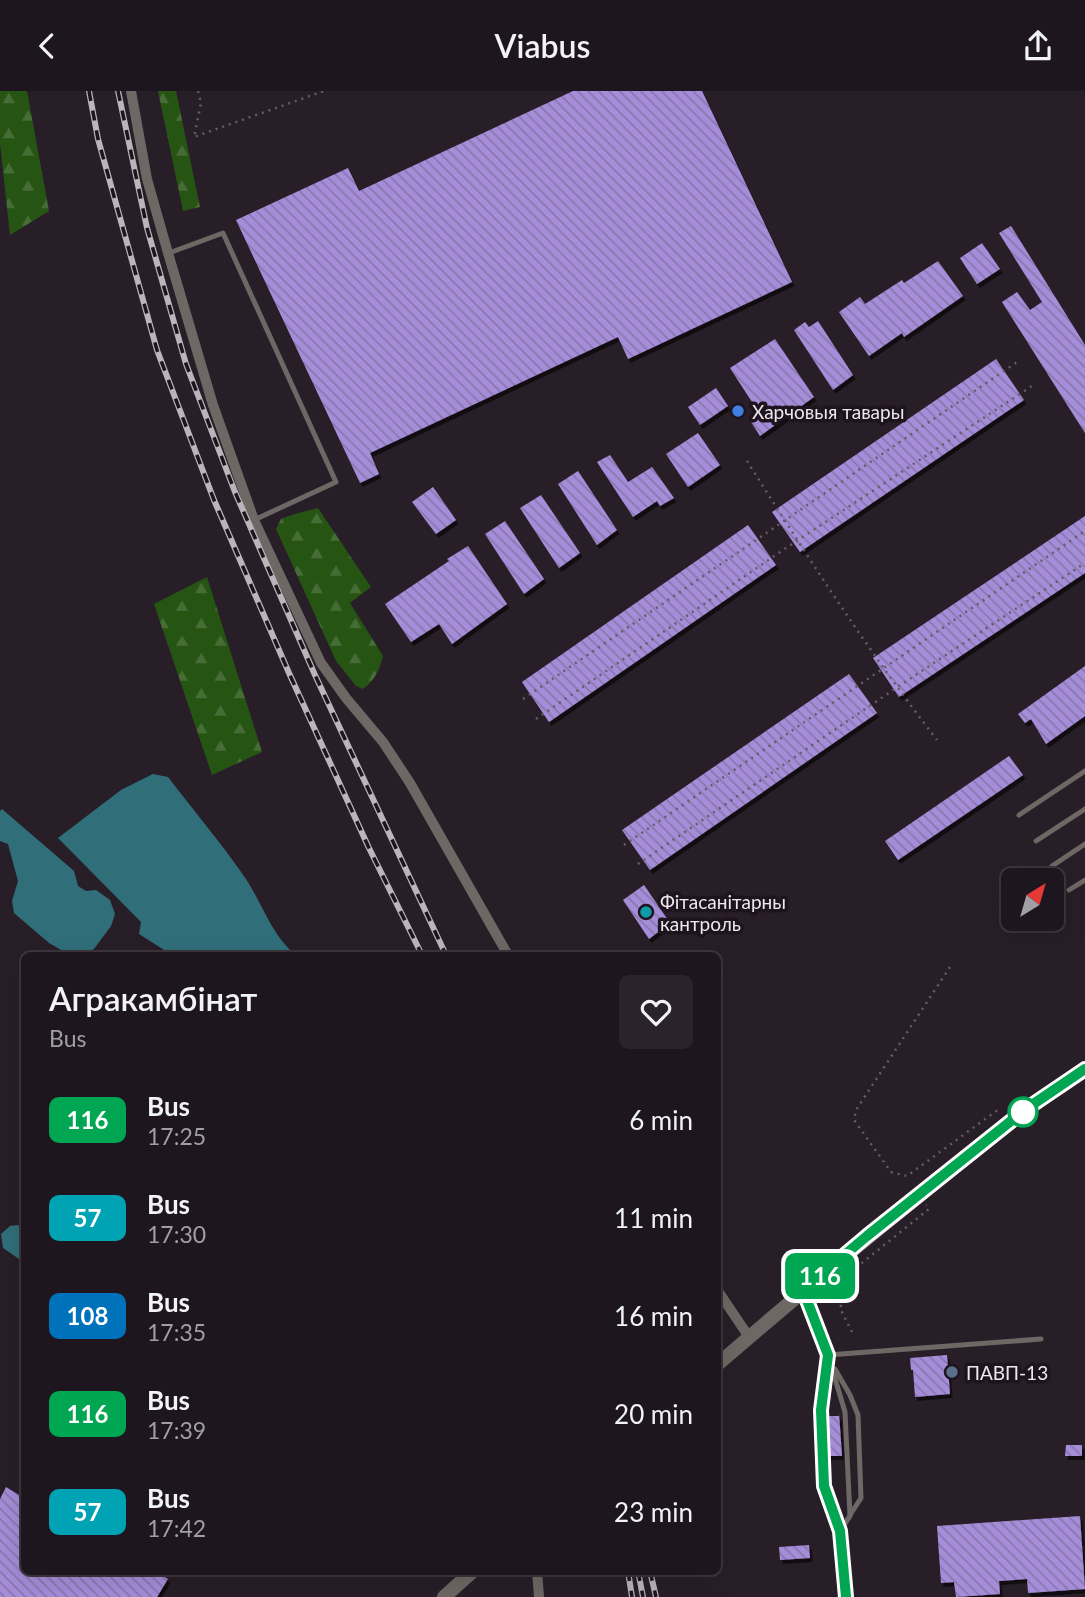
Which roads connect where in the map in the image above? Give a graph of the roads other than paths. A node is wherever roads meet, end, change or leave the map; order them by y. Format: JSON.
{"nodes":[{"id":1,"x":131,"y":91,"type":"edge"},
{"id":2,"x":168,"y":253,"type":"junction"},
{"id":3,"x":254,"y":520,"type":"junction"},
{"id":4,"x":1085,"y":771,"type":"edge"},
{"id":5,"x":1085,"y":809,"type":"edge"},
{"id":6,"x":1019,"y":815,"type":"dead end"},
{"id":7,"x":1036,"y":841,"type":"dead end"},
{"id":8,"x":1085,"y":844,"type":"edge"},
{"id":9,"x":1052,"y":866,"type":"dead end"},
{"id":10,"x":1085,"y":880,"type":"edge"},
{"id":11,"x":1069,"y":890,"type":"dead end"},
{"id":12,"x":506,"y":952,"type":"edge"},
{"id":13,"x":1085,"y":1069,"type":"edge"},
{"id":14,"x":803,"y":1290,"type":"junction"},
{"id":15,"x":721,"y":1295,"type":"edge"},
{"id":16,"x":749,"y":1337,"type":"junction"},
{"id":17,"x":1041,"y":1339,"type":"dead end"},
{"id":18,"x":829,"y":1358,"type":"junction"},
{"id":19,"x":721,"y":1361,"type":"edge"},
{"id":20,"x":850,"y":1516,"type":"junction"},
{"id":21,"x":840,"y":1531,"type":"junction"},
{"id":22,"x":469,"y":1575,"type":"edge"},
{"id":23,"x":537,"y":1575,"type":"edge"},
{"id":24,"x":444,"y":1597,"type":"edge"},
{"id":25,"x":539,"y":1597,"type":"edge"},
{"id":26,"x":846,"y":1597,"type":"edge"}],
"edges":[{"from":1,"to":2,"type":"street"},
{"from":2,"to":3,"type":"street"},
{"from":2,"to":3,"type":"lane"},
{"from":3,"to":12,"type":"street"},
{"from":4,"to":6,"type":"lane"},
{"from":5,"to":7,"type":"lane"},
{"from":8,"to":9,"type":"lane"},
{"from":10,"to":11,"type":"lane"},
{"from":13,"to":14,"type":"street"},
{"from":14,"to":16,"type":"street"},
{"from":14,"to":18,"type":"lane"},
{"from":15,"to":16,"type":"street"},
{"from":16,"to":19,"type":"street"},
{"from":17,"to":18,"type":"lane"},
{"from":18,"to":20,"type":"lane"},
{"from":18,"to":20,"type":"lane"},
{"from":18,"to":21,"type":"lane"},
{"from":20,"to":21,"type":"lane"},
{"from":21,"to":26,"type":"lane"},
{"from":22,"to":24,"type":"street"},
{"from":23,"to":25,"type":"street"}]}
